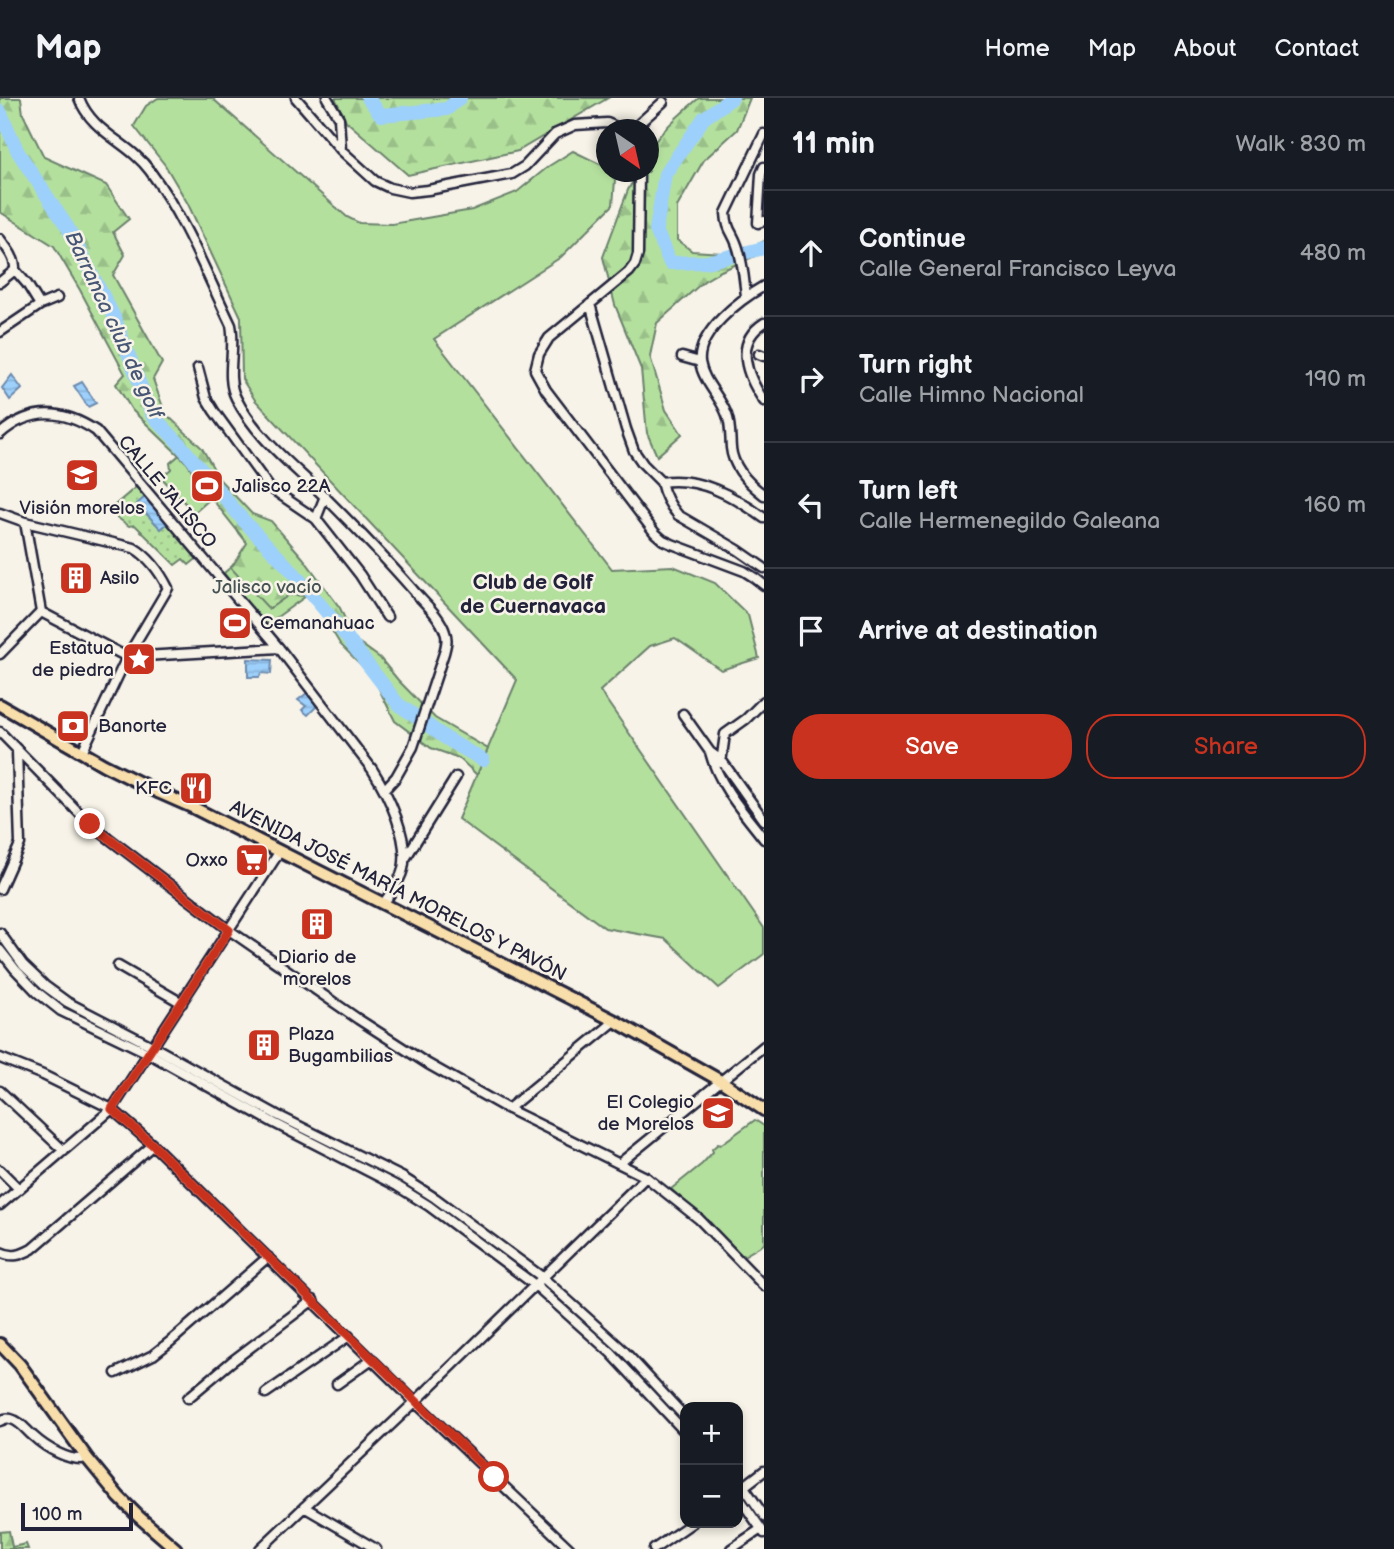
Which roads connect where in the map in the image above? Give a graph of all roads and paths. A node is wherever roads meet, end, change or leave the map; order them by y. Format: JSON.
{"nodes":[{"id":1,"x":79,"y":98,"type":"edge"},
{"id":2,"x":296,"y":98,"type":"edge"},
{"id":3,"x":327,"y":98,"type":"edge"},
{"id":4,"x":663,"y":103,"type":"dead end"},
{"id":5,"x":645,"y":119,"type":"edge"},
{"id":6,"x":596,"y":124,"type":"edge"},
{"id":7,"x":764,"y":134,"type":"edge"},
{"id":8,"x":341,"y":150,"type":"junction"},
{"id":9,"x":764,"y":167,"type":"edge"},
{"id":10,"x":639,"y":182,"type":"edge"},
{"id":11,"x":761,"y":222,"type":"edge"},
{"id":12,"x":0,"y":239,"type":"edge"},
{"id":13,"x":15,"y":271,"type":"junction"},
{"id":14,"x":0,"y":282,"type":"edge"},
{"id":15,"x":764,"y":286,"type":"edge"},
{"id":16,"x":746,"y":296,"type":"junction"},
{"id":17,"x":57,"y":298,"type":"dead end"},
{"id":18,"x":590,"y":304,"type":"junction"},
{"id":19,"x":40,"y":305,"type":"junction"},
{"id":20,"x":764,"y":323,"type":"edge"},
{"id":21,"x":0,"y":332,"type":"edge"},
{"id":22,"x":682,"y":358,"type":"dead end"},
{"id":23,"x":701,"y":362,"type":"junction"},
{"id":24,"x":198,"y":368,"type":"dead end"},
{"id":25,"x":764,"y":401,"type":"edge"},
{"id":26,"x":0,"y":433,"type":"edge"},
{"id":27,"x":661,"y":482,"type":"junction"},
{"id":28,"x":764,"y":495,"type":"edge"},
{"id":29,"x":325,"y":496,"type":"junction"},
{"id":30,"x":0,"y":513,"type":"edge"},
{"id":31,"x":764,"y":518,"type":"edge"},
{"id":32,"x":316,"y":519,"type":"junction"},
{"id":33,"x":25,"y":522,"type":"junction"},
{"id":34,"x":764,"y":568,"type":"edge"},
{"id":35,"x":764,"y":585,"type":"edge"},
{"id":36,"x":41,"y":612,"type":"junction"},
{"id":37,"x":387,"y":617,"type":"dead end"},
{"id":38,"x":279,"y":648,"type":"junction"},
{"id":39,"x":0,"y":654,"type":"edge"},
{"id":40,"x":127,"y":657,"type":"junction"},
{"id":41,"x":764,"y":701,"type":"edge"},
{"id":42,"x":0,"y":705,"type":"edge"},
{"id":43,"x":5,"y":712,"type":"edge"},
{"id":44,"x":683,"y":714,"type":"dead end"},
{"id":45,"x":0,"y":732,"type":"edge"},
{"id":46,"x":17,"y":751,"type":"junction"},
{"id":47,"x":82,"y":752,"type":"junction"},
{"id":48,"x":710,"y":752,"type":"junction"},
{"id":49,"x":722,"y":761,"type":"junction"},
{"id":50,"x":715,"y":771,"type":"junction"},
{"id":51,"x":456,"y":777,"type":"dead end"},
{"id":52,"x":385,"y":789,"type":"junction"},
{"id":53,"x":764,"y":820,"type":"edge"},
{"id":54,"x":764,"y":839,"type":"edge"},
{"id":55,"x":280,"y":851,"type":"junction"},
{"id":56,"x":405,"y":859,"type":"junction"},
{"id":57,"x":0,"y":889,"type":"edge"},
{"id":58,"x":383,"y":903,"type":"junction"},
{"id":59,"x":229,"y":930,"type":"junction"},
{"id":60,"x":2,"y":939,"type":"edge"},
{"id":61,"x":0,"y":950,"type":"edge"},
{"id":62,"x":118,"y":966,"type":"dead end"},
{"id":63,"x":182,"y":1003,"type":"junction"},
{"id":64,"x":615,"y":1021,"type":"junction"},
{"id":65,"x":764,"y":1046,"type":"edge"},
{"id":66,"x":150,"y":1050,"type":"junction"},
{"id":67,"x":0,"y":1058,"type":"edge"},
{"id":68,"x":721,"y":1082,"type":"junction"},
{"id":69,"x":0,"y":1091,"type":"edge"},
{"id":70,"x":112,"y":1109,"type":"junction"},
{"id":71,"x":508,"y":1109,"type":"junction"},
{"id":72,"x":764,"y":1110,"type":"edge"},
{"id":73,"x":153,"y":1145,"type":"junction"},
{"id":74,"x":64,"y":1152,"type":"junction"},
{"id":75,"x":620,"y":1163,"type":"junction"},
{"id":76,"x":0,"y":1170,"type":"edge"},
{"id":77,"x":402,"y":1177,"type":"junction"},
{"id":78,"x":646,"y":1177,"type":"junction"},
{"id":79,"x":397,"y":1186,"type":"junction"},
{"id":80,"x":19,"y":1189,"type":"junction"},
{"id":81,"x":0,"y":1205,"type":"edge"},
{"id":82,"x":0,"y":1252,"type":"edge"},
{"id":83,"x":268,"y":1257,"type":"junction"},
{"id":84,"x":542,"y":1277,"type":"junction"},
{"id":85,"x":535,"y":1285,"type":"junction"},
{"id":86,"x":764,"y":1286,"type":"edge"},
{"id":87,"x":313,"y":1300,"type":"junction"},
{"id":88,"x":349,"y":1336,"type":"junction"},
{"id":89,"x":0,"y":1344,"type":"edge"},
{"id":90,"x":372,"y":1359,"type":"junction"},
{"id":91,"x":116,"y":1373,"type":"dead end"},
{"id":92,"x":337,"y":1384,"type":"dead end"},
{"id":93,"x":267,"y":1393,"type":"dead end"},
{"id":94,"x":188,"y":1398,"type":"dead end"},
{"id":95,"x":415,"y":1402,"type":"junction"},
{"id":96,"x":680,"y":1412,"type":"edge"},
{"id":97,"x":0,"y":1421,"type":"edge"},
{"id":98,"x":680,"y":1427,"type":"edge"},
{"id":99,"x":87,"y":1458,"type":"junction"},
{"id":100,"x":764,"y":1471,"type":"edge"},
{"id":101,"x":743,"y":1488,"type":"edge"},
{"id":102,"x":743,"y":1494,"type":"edge"},
{"id":103,"x":743,"y":1496,"type":"edge"},
{"id":104,"x":304,"y":1507,"type":"junction"},
{"id":105,"x":764,"y":1516,"type":"edge"},
{"id":106,"x":685,"y":1528,"type":"edge"},
{"id":107,"x":762,"y":1531,"type":"edge"},
{"id":108,"x":176,"y":1549,"type":"edge"},
{"id":109,"x":260,"y":1549,"type":"edge"},
{"id":110,"x":376,"y":1549,"type":"edge"},
{"id":111,"x":570,"y":1549,"type":"edge"},
{"id":112,"x":654,"y":1549,"type":"edge"},
{"id":113,"x":732,"y":1549,"type":"edge"}],
"edges":[{"from":1,"to":29,"type":"street"},
{"from":2,"to":8,"type":"street"},
{"from":3,"to":8,"type":"street"},
{"from":4,"to":5,"type":"street"},
{"from":6,"to":8,"type":"street"},
{"from":7,"to":16,"type":"street"},
{"from":9,"to":11,"type":"street"},
{"from":10,"to":18,"type":"street"},
{"from":12,"to":13,"type":"street"},
{"from":13,"to":14,"type":"street"},
{"from":13,"to":19,"type":"street"},
{"from":15,"to":16,"type":"street"},
{"from":16,"to":23,"type":"street"},
{"from":17,"to":19,"type":"street"},
{"from":18,"to":27,"type":"street"},
{"from":18,"to":35,"type":"street"},
{"from":19,"to":21,"type":"street"},
{"from":20,"to":25,"type":"street"},
{"from":22,"to":23,"type":"street"},
{"from":23,"to":28,"type":"street"},
{"from":24,"to":32,"type":"street"},
{"from":26,"to":38,"type":"street","name":"CALLE JALISCO"},
{"from":27,"to":31,"type":"street"},
{"from":27,"to":34,"type":"street"},
{"from":29,"to":32,"type":"street"},
{"from":29,"to":52,"type":"street"},
{"from":30,"to":33,"type":"street"},
{"from":32,"to":37,"type":"street"},
{"from":33,"to":36,"type":"street"},
{"from":33,"to":40,"type":"street"},
{"from":36,"to":39,"type":"street"},
{"from":36,"to":40,"type":"street"},
{"from":38,"to":40,"type":"street"},
{"from":38,"to":52,"type":"street","name":"CALLE JALISCO"},
{"from":40,"to":47,"type":"street"},
{"from":41,"to":49,"type":"street"},
{"from":42,"to":43,"type":"main road","name":"AVENIDA JOSÉ MARÍA MORELOS Y PAVÓN"},
{"from":43,"to":47,"type":"main road","name":"AVENIDA JOSÉ MARÍA MORELOS Y PAVÓN"},
{"from":44,"to":48,"type":"street"},
{"from":45,"to":46,"type":"street"},
{"from":46,"to":57,"type":"street"},
{"from":46,"to":59,"type":"street"},
{"from":47,"to":55,"type":"main road","name":"AVENIDA JOSÉ MARÍA MORELOS Y PAVÓN"},
{"from":48,"to":49,"type":"street"},
{"from":48,"to":50,"type":"street"},
{"from":49,"to":50,"type":"street"},
{"from":49,"to":53,"type":"street"},
{"from":50,"to":54,"type":"street"},
{"from":51,"to":56,"type":"street"},
{"from":52,"to":56,"type":"street","name":"CALLE JALISCO"},
{"from":55,"to":58,"type":"main road","name":"AVENIDA JOSÉ MARÍA MORELOS Y PAVÓN"},
{"from":55,"to":59,"type":"street"},
{"from":56,"to":58,"type":"street"},
{"from":58,"to":64,"type":"main road","name":"AVENIDA JOSÉ MARÍA MORELOS Y PAVÓN"},
{"from":59,"to":63,"type":"street"},
{"from":59,"to":71,"type":"street"},
{"from":60,"to":66,"type":"street"},
{"from":61,"to":66,"type":"street"},
{"from":62,"to":63,"type":"street"},
{"from":63,"to":66,"type":"street"},
{"from":64,"to":68,"type":"main road","name":"AVENIDA JOSÉ MARÍA MORELOS Y PAVÓN"},
{"from":64,"to":71,"type":"street"},
{"from":65,"to":68,"type":"street"},
{"from":66,"to":70,"type":"street"},
{"from":66,"to":77,"type":"street"},
{"from":66,"to":79,"type":"street"},
{"from":67,"to":70,"type":"street"},
{"from":68,"to":72,"type":"main road","name":"AVENIDA JOSÉ MARÍA MORELOS Y PAVÓN"},
{"from":68,"to":75,"type":"street"},
{"from":69,"to":74,"type":"street"},
{"from":70,"to":73,"type":"street"},
{"from":70,"to":74,"type":"street"},
{"from":71,"to":75,"type":"street"},
{"from":73,"to":82,"type":"street"},
{"from":73,"to":83,"type":"street"},
{"from":74,"to":80,"type":"street"},
{"from":75,"to":78,"type":"street"},
{"from":76,"to":80,"type":"street"},
{"from":77,"to":79,"type":"street"},
{"from":77,"to":84,"type":"street"},
{"from":78,"to":84,"type":"street"},
{"from":78,"to":86,"type":"street"},
{"from":79,"to":85,"type":"street"},
{"from":80,"to":81,"type":"street"},
{"from":83,"to":87,"type":"street"},
{"from":83,"to":91,"type":"street"},
{"from":84,"to":85,"type":"street"},
{"from":84,"to":96,"type":"street"},
{"from":85,"to":95,"type":"street"},
{"from":85,"to":98,"type":"street"},
{"from":87,"to":88,"type":"street"},
{"from":87,"to":94,"type":"street"},
{"from":88,"to":90,"type":"street"},
{"from":88,"to":93,"type":"street"},
{"from":89,"to":99,"type":"main road"},
{"from":90,"to":92,"type":"street"},
{"from":90,"to":95,"type":"street"},
{"from":95,"to":104,"type":"street"},
{"from":95,"to":111,"type":"street"},
{"from":97,"to":99,"type":"street"},
{"from":99,"to":108,"type":"main road"},
{"from":100,"to":101,"type":"street"},
{"from":102,"to":105,"type":"street"},
{"from":103,"to":107,"type":"street"},
{"from":104,"to":109,"type":"street"},
{"from":104,"to":110,"type":"street"},
{"from":106,"to":112,"type":"street"},
{"from":107,"to":113,"type":"street"}]}
